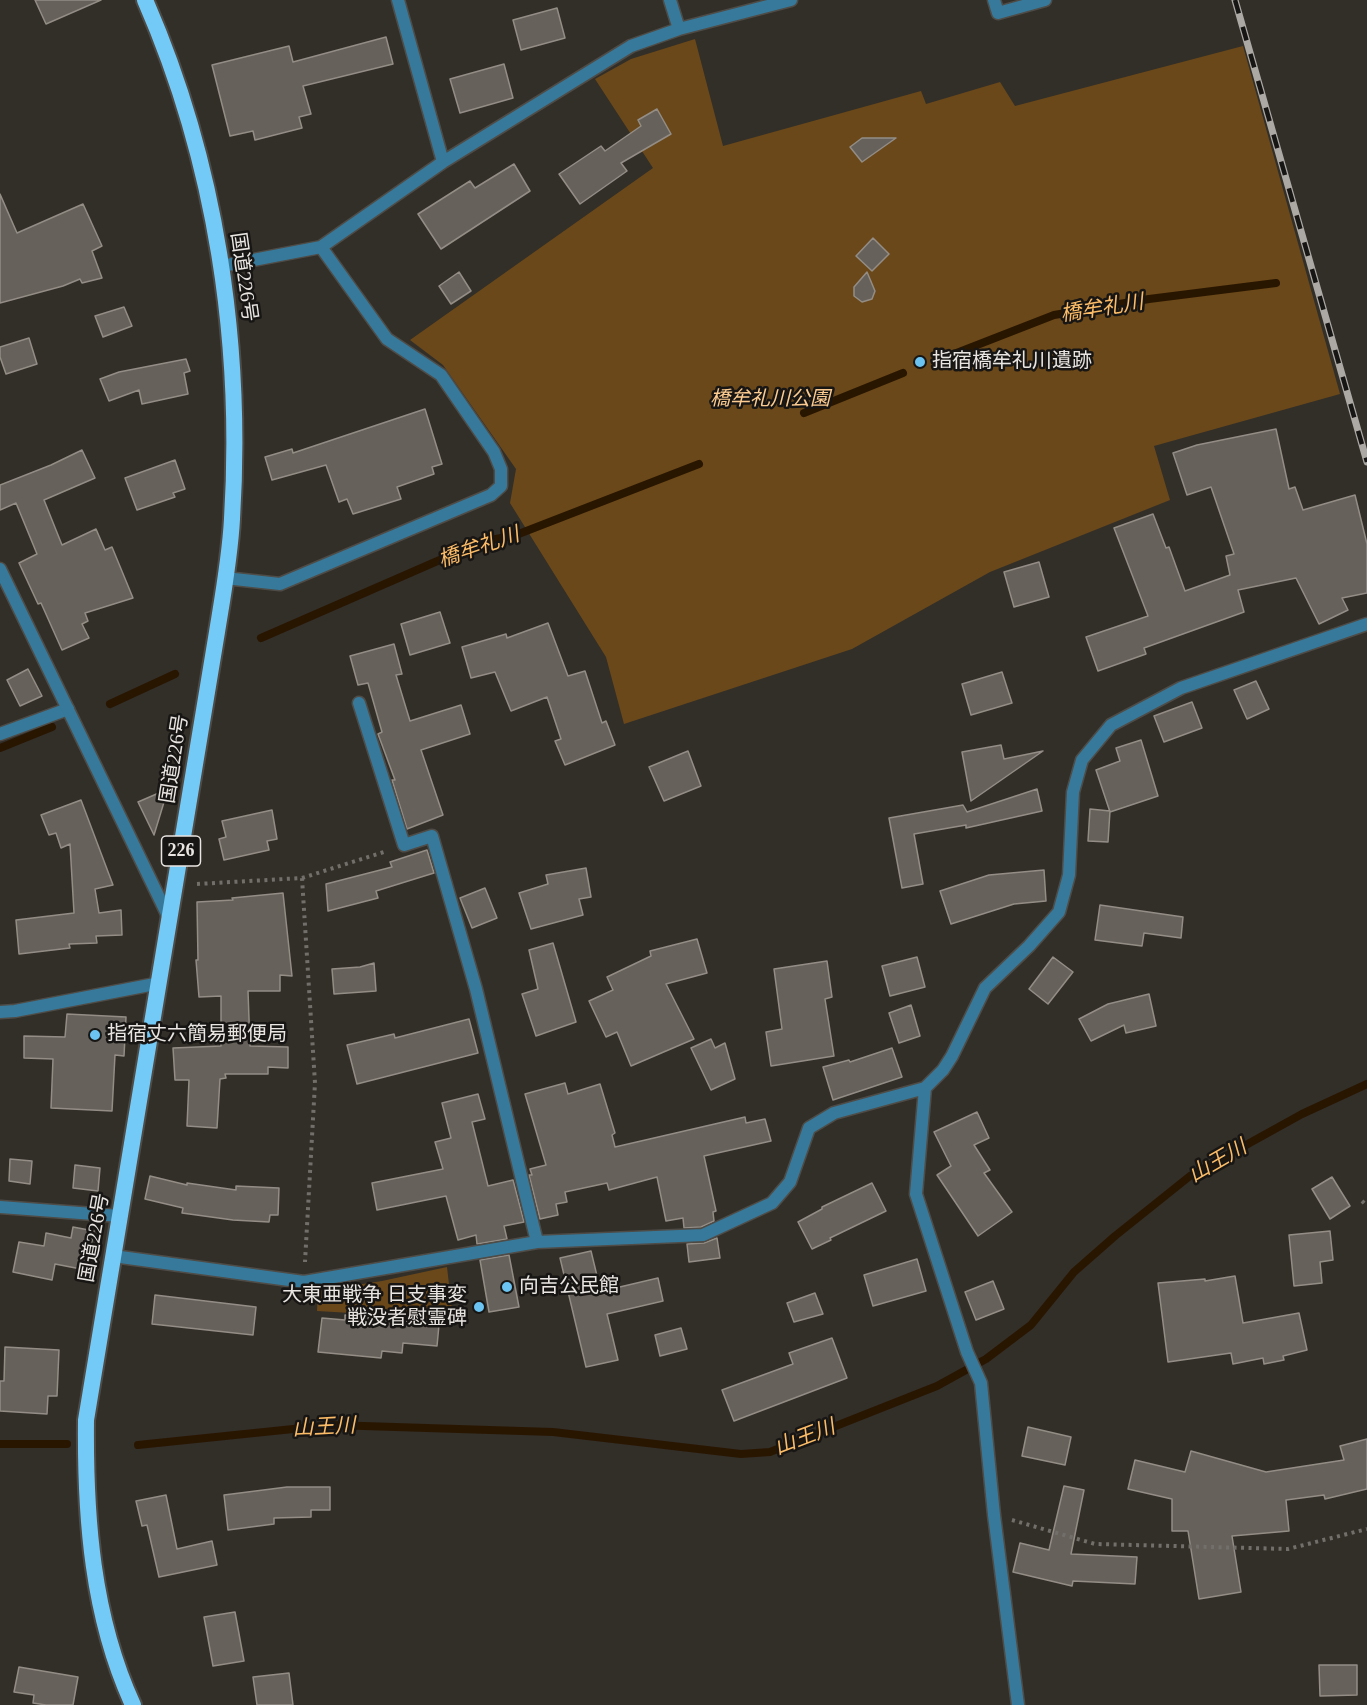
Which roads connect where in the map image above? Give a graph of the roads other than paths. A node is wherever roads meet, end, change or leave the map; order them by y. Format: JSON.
{"nodes":[{"id":1,"x":145,"y":0,"type":"edge"},
{"id":2,"x":398,"y":0,"type":"edge"},
{"id":3,"x":670,"y":0,"type":"edge"},
{"id":4,"x":791,"y":0,"type":"edge"},
{"id":5,"x":994,"y":0,"type":"edge"},
{"id":6,"x":1045,"y":0,"type":"edge"},
{"id":7,"x":679,"y":29,"type":"junction"},
{"id":8,"x":443,"y":162,"type":"junction"},
{"id":9,"x":321,"y":247,"type":"junction"},
{"id":10,"x":222,"y":266,"type":"junction"},
{"id":11,"x":0,"y":569,"type":"edge"},
{"id":12,"x":225,"y":578,"type":"junction"},
{"id":13,"x":1367,"y":624,"type":"edge"},
{"id":14,"x":359,"y":703,"type":"dead end"},
{"id":15,"x":68,"y":709,"type":"junction"},
{"id":16,"x":0,"y":734,"type":"edge"},
{"id":17,"x":170,"y":919,"type":"junction"},
{"id":18,"x":160,"y":983,"type":"junction"},
{"id":19,"x":0,"y":1012,"type":"edge"},
{"id":20,"x":925,"y":1088,"type":"junction"},
{"id":21,"x":0,"y":1207,"type":"edge"},
{"id":22,"x":120,"y":1216,"type":"junction"},
{"id":23,"x":537,"y":1242,"type":"junction"},
{"id":24,"x":113,"y":1256,"type":"junction"},
{"id":25,"x":133,"y":1705,"type":"edge"},
{"id":26,"x":1018,"y":1705,"type":"edge"}],
"edges":[{"from":1,"to":10,"type":"highway","name":"国道226号","number":"226"},
{"from":2,"to":8,"type":"street"},
{"from":3,"to":7,"type":"street"},
{"from":4,"to":7,"type":"street"},
{"from":5,"to":6,"type":"street"},
{"from":7,"to":8,"type":"street"},
{"from":8,"to":9,"type":"street"},
{"from":9,"to":10,"type":"street"},
{"from":9,"to":12,"type":"street"},
{"from":10,"to":12,"type":"highway","name":"国道226号","number":"226"},
{"from":11,"to":15,"type":"street"},
{"from":12,"to":17,"type":"highway","name":"国道226号","number":"226"},
{"from":13,"to":20,"type":"street"},
{"from":14,"to":23,"type":"street"},
{"from":15,"to":16,"type":"street"},
{"from":15,"to":17,"type":"street"},
{"from":17,"to":18,"type":"highway","name":"国道226号","number":"226"},
{"from":18,"to":19,"type":"street"},
{"from":18,"to":22,"type":"highway","name":"国道226号","number":"226"},
{"from":20,"to":23,"type":"street"},
{"from":20,"to":26,"type":"street"},
{"from":21,"to":22,"type":"street"},
{"from":22,"to":24,"type":"highway","name":"国道226号","number":"226"},
{"from":23,"to":24,"type":"street"},
{"from":24,"to":25,"type":"highway","name":"国道226号","number":"226"}]}
